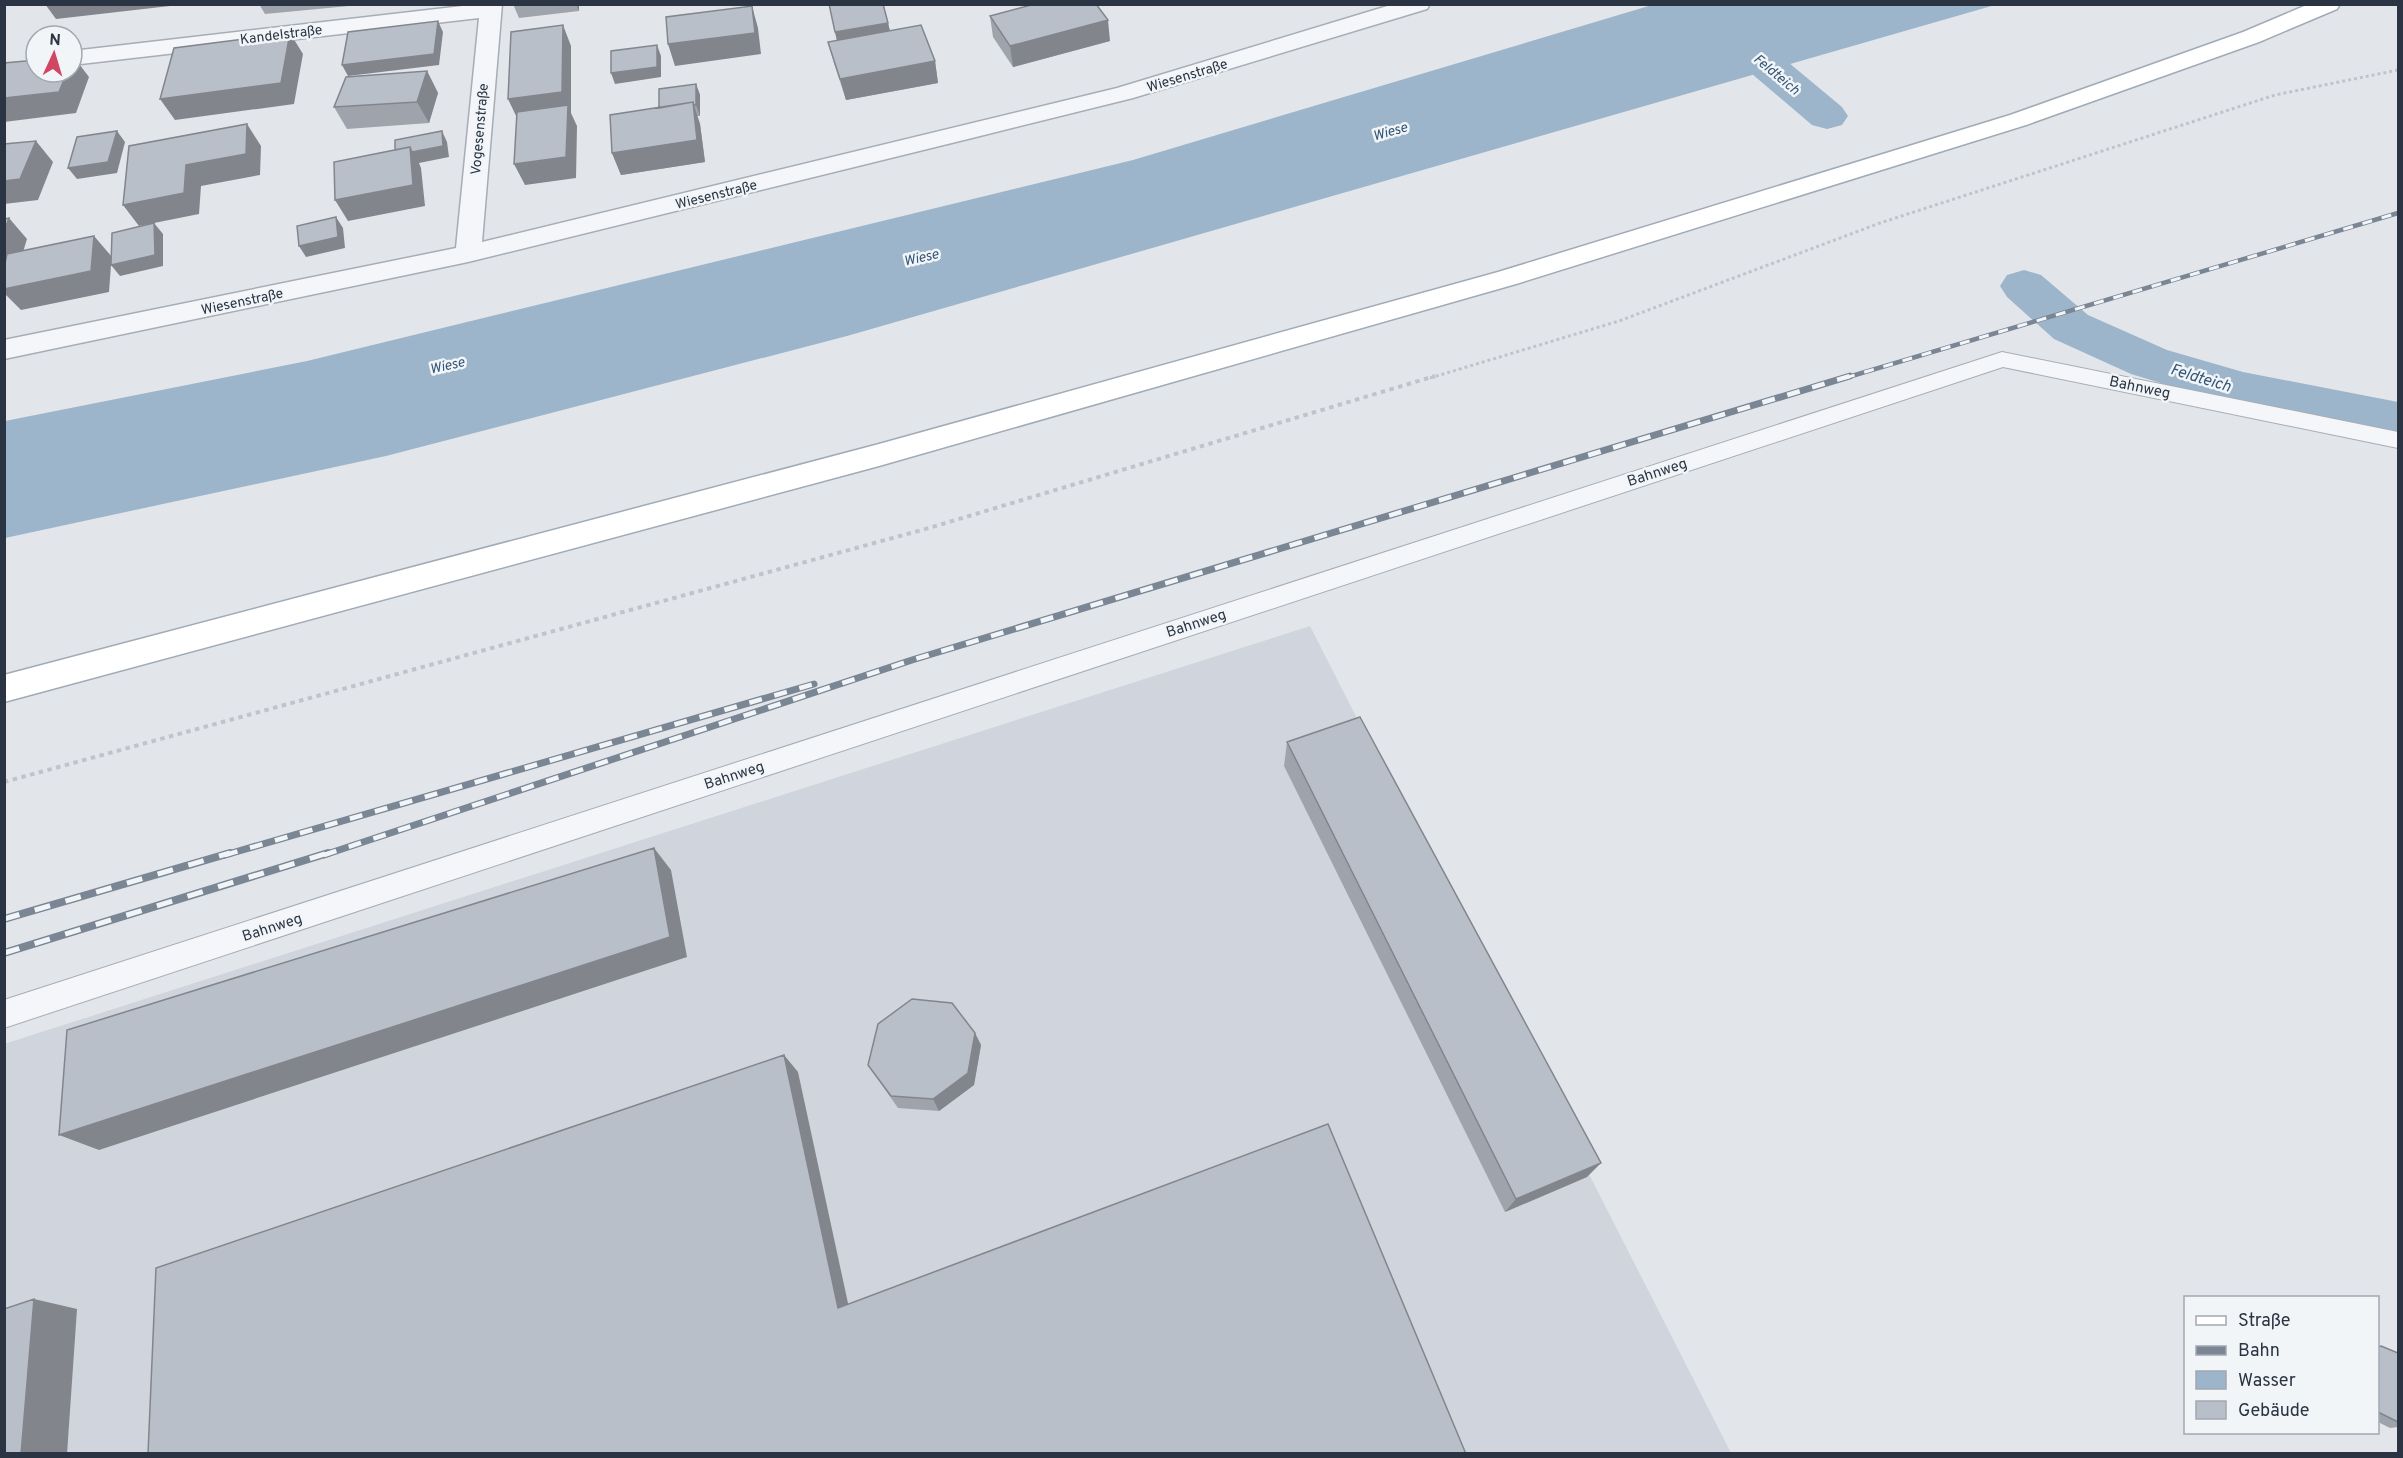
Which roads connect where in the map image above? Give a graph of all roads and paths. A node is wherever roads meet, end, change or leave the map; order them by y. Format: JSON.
{"nodes":[{"id":1,"x":1419,"y":4,"type":"edge"},
{"id":2,"x":2330,"y":4,"type":"edge"},
{"id":3,"x":490,"y":7,"type":"edge"},
{"id":4,"x":84,"y":57,"type":"edge"},
{"id":5,"x":2398,"y":70,"type":"edge"},
{"id":6,"x":468,"y":254,"type":"junction"},
{"id":7,"x":4,"y":350,"type":"edge"},
{"id":8,"x":2398,"y":440,"type":"edge"},
{"id":9,"x":4,"y":689,"type":"edge"},
{"id":10,"x":4,"y":782,"type":"edge"},
{"id":11,"x":4,"y":1014,"type":"edge"}],
"edges":[{"from":1,"to":6,"type":"street","name":"Wiesenstraße"},
{"from":2,"to":9,"type":"main road"},
{"from":3,"to":4,"type":"street","name":"Kandelstraße"},
{"from":3,"to":6,"type":"street","name":"Vogesenstraße"},
{"from":5,"to":10,"type":"path"},
{"from":6,"to":7,"type":"street","name":"Wiesenstraße"},
{"from":8,"to":11,"type":"lane","name":"Bahnweg"}]}
